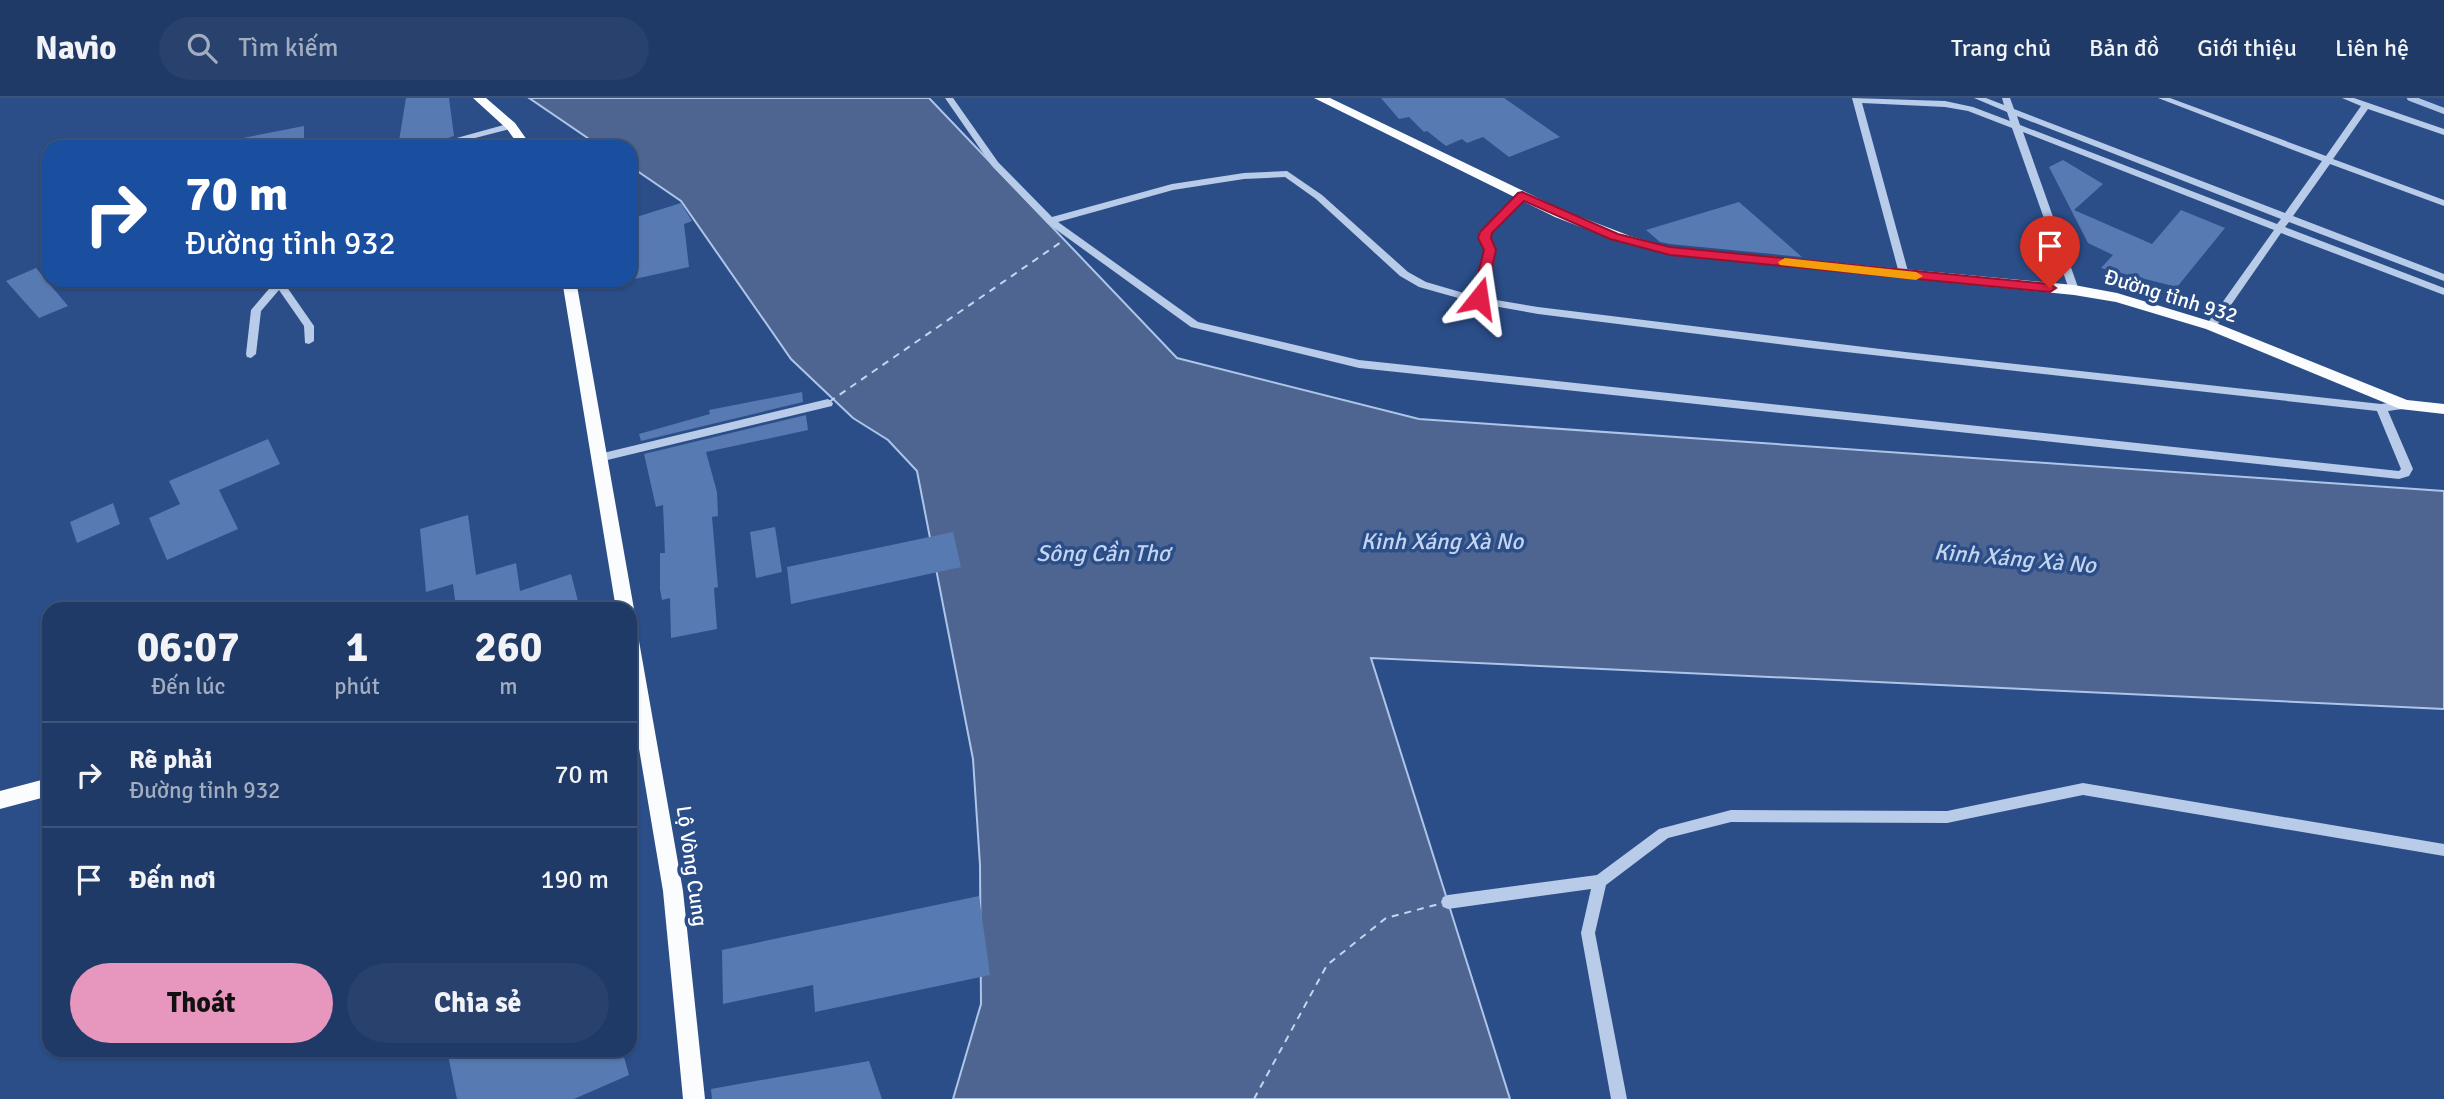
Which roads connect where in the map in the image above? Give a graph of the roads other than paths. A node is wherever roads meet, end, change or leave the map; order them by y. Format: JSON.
{"nodes":[{"id":1,"x":480,"y":98,"type":"edge"},
{"id":2,"x":949,"y":98,"type":"edge"},
{"id":3,"x":1320,"y":98,"type":"edge"},
{"id":4,"x":1978,"y":98,"type":"edge"},
{"id":5,"x":2006,"y":98,"type":"edge"},
{"id":6,"x":2162,"y":98,"type":"edge"},
{"id":7,"x":2346,"y":98,"type":"edge"},
{"id":8,"x":1856,"y":99,"type":"edge"},
{"id":9,"x":2366,"y":105,"type":"junction"},
{"id":10,"x":2010,"y":109,"type":"junction"},
{"id":11,"x":511,"y":126,"type":"junction"},
{"id":12,"x":2018,"y":129,"type":"junction"},
{"id":13,"x":2444,"y":132,"type":"edge"},
{"id":14,"x":456,"y":140,"type":"edge"},
{"id":15,"x":521,"y":140,"type":"edge"},
{"id":16,"x":2327,"y":159,"type":"junction"},
{"id":17,"x":1522,"y":195,"type":"junction"},
{"id":18,"x":2444,"y":203,"type":"edge"},
{"id":19,"x":2286,"y":218,"type":"junction"},
{"id":20,"x":1050,"y":220,"type":"junction"},
{"id":21,"x":2278,"y":230,"type":"junction"},
{"id":22,"x":1905,"y":275,"type":"junction"},
{"id":23,"x":2444,"y":278,"type":"edge"},
{"id":24,"x":273,"y":287,"type":"edge"},
{"id":25,"x":282,"y":287,"type":"edge"},
{"id":26,"x":570,"y":287,"type":"edge"},
{"id":27,"x":2074,"y":290,"type":"junction"},
{"id":28,"x":2444,"y":292,"type":"edge"},
{"id":29,"x":1479,"y":298,"type":"junction"},
{"id":30,"x":2211,"y":326,"type":"junction"},
{"id":31,"x":309,"y":341,"type":"dead end"},
{"id":32,"x":251,"y":354,"type":"dead end"},
{"id":33,"x":828,"y":403,"type":"dead end"},
{"id":34,"x":2405,"y":405,"type":"junction"},
{"id":35,"x":2381,"y":408,"type":"junction"},
{"id":36,"x":2444,"y":409,"type":"edge"},
{"id":37,"x":599,"y":457,"type":"junction"},
{"id":38,"x":624,"y":602,"type":"edge"},
{"id":39,"x":637,"y":682,"type":"edge"},
{"id":40,"x":42,"y":789,"type":"edge"},
{"id":41,"x":0,"y":800,"type":"edge"},
{"id":42,"x":2444,"y":850,"type":"edge"},
{"id":43,"x":1600,"y":881,"type":"junction"},
{"id":44,"x":1448,"y":902,"type":"dead end"},
{"id":45,"x":694,"y":1099,"type":"edge"},
{"id":46,"x":1619,"y":1099,"type":"edge"}],
"edges":[{"from":1,"to":11,"type":"main road"},
{"from":2,"to":20,"type":"street"},
{"from":3,"to":17,"type":"main road","name":"Đường tỉnh 932"},
{"from":4,"to":10,"type":"street"},
{"from":5,"to":10,"type":"street"},
{"from":6,"to":16,"type":"street"},
{"from":7,"to":9,"type":"street"},
{"from":8,"to":12,"type":"street"},
{"from":8,"to":22,"type":"street"},
{"from":9,"to":13,"type":"street"},
{"from":9,"to":16,"type":"street"},
{"from":10,"to":12,"type":"street"},
{"from":10,"to":19,"type":"street"},
{"from":11,"to":14,"type":"street"},
{"from":11,"to":15,"type":"main road"},
{"from":12,"to":21,"type":"street"},
{"from":12,"to":27,"type":"street"},
{"from":16,"to":18,"type":"street"},
{"from":16,"to":19,"type":"street"},
{"from":17,"to":22,"type":"main road","name":"Đường tỉnh 932"},
{"from":17,"to":29,"type":"street"},
{"from":19,"to":21,"type":"street"},
{"from":19,"to":23,"type":"street"},
{"from":20,"to":29,"type":"street"},
{"from":20,"to":35,"type":"street"},
{"from":21,"to":28,"type":"street"},
{"from":21,"to":30,"type":"street"},
{"from":22,"to":27,"type":"main road","name":"Đường tỉnh 932"},
{"from":24,"to":32,"type":"street"},
{"from":25,"to":31,"type":"street"},
{"from":26,"to":37,"type":"main road"},
{"from":27,"to":30,"type":"main road","name":"Đường tỉnh 932"},
{"from":29,"to":35,"type":"street"},
{"from":30,"to":34,"type":"main road","name":"Đường tỉnh 932"},
{"from":33,"to":37,"type":"street"},
{"from":34,"to":35,"type":"street"},
{"from":34,"to":36,"type":"main road","name":"Đường tỉnh 932"},
{"from":37,"to":38,"type":"main road"},
{"from":39,"to":45,"type":"main road","name":"Lộ Vòng Cung"},
{"from":40,"to":41,"type":"main road"},
{"from":42,"to":43,"type":"street"},
{"from":43,"to":44,"type":"street"},
{"from":43,"to":46,"type":"street"}]}
